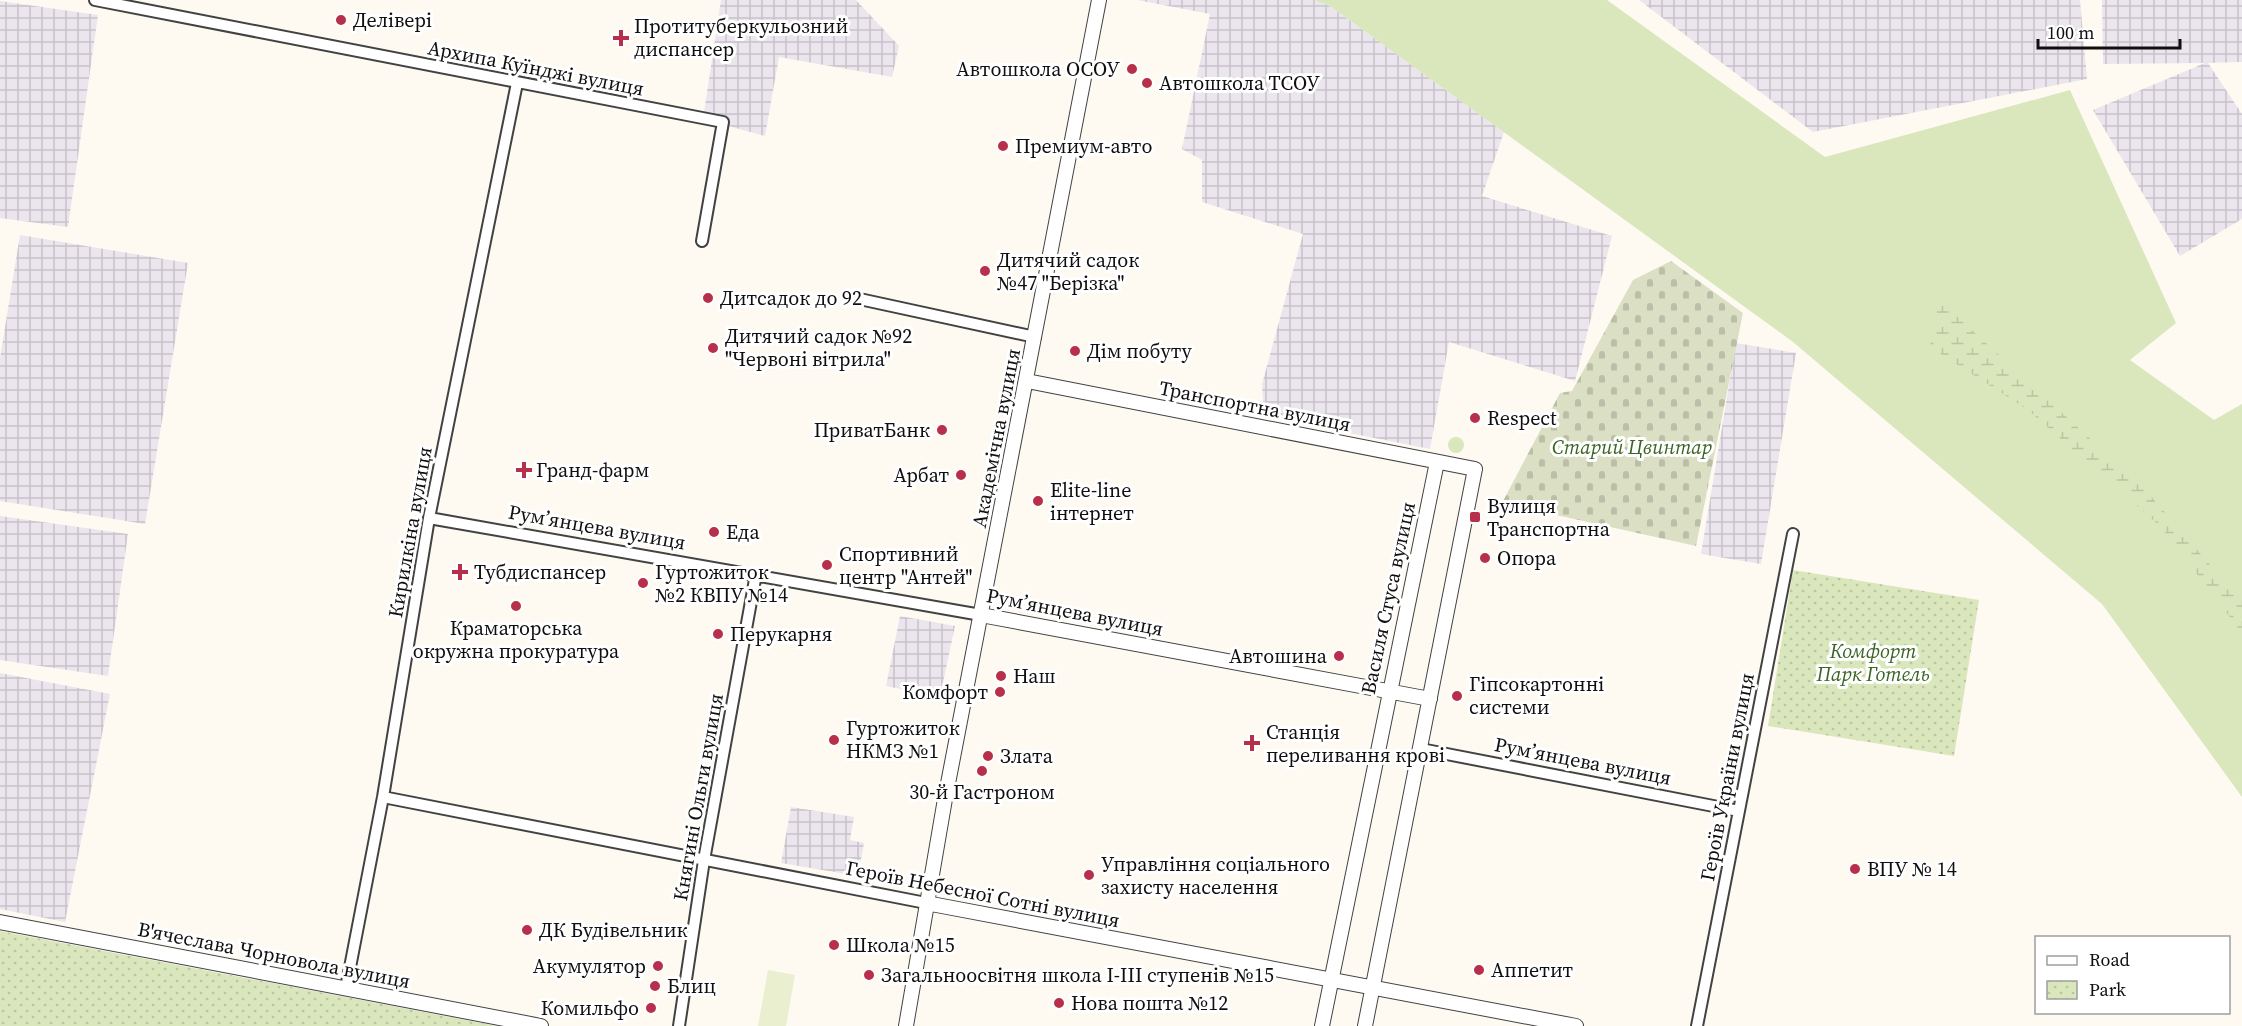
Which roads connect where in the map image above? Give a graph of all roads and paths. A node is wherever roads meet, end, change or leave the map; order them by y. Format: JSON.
{"nodes":[{"id":1,"x":95,"y":0,"type":"edge"},
{"id":2,"x":1099,"y":0,"type":"edge"},
{"id":3,"x":517,"y":83,"type":"junction"},
{"id":4,"x":702,"y":241,"type":"dead end"},
{"id":5,"x":855,"y":298,"type":"dead end"},
{"id":6,"x":1035,"y":337,"type":"junction"},
{"id":7,"x":1027,"y":381,"type":"junction"},
{"id":8,"x":1437,"y":462,"type":"junction"},
{"id":9,"x":429,"y":518,"type":"junction"},
{"id":10,"x":1792,"y":534,"type":"dead end"},
{"id":11,"x":756,"y":574,"type":"junction"},
{"id":12,"x":981,"y":615,"type":"junction"},
{"id":13,"x":1389,"y":691,"type":"junction"},
{"id":14,"x":1430,"y":699,"type":"junction"},
{"id":15,"x":1421,"y":749,"type":"junction"},
{"id":16,"x":382,"y":797,"type":"junction"},
{"id":17,"x":1739,"y":811,"type":"junction"},
{"id":18,"x":704,"y":860,"type":"junction"},
{"id":19,"x":926,"y":903,"type":"junction"},
{"id":20,"x":0,"y":922,"type":"edge"},
{"id":21,"x":1332,"y":980,"type":"junction"},
{"id":22,"x":1374,"y":987,"type":"junction"},
{"id":23,"x":346,"y":988,"type":"junction"},
{"id":24,"x":541,"y":1026,"type":"edge"},
{"id":25,"x":679,"y":1026,"type":"edge"},
{"id":26,"x":906,"y":1026,"type":"edge"},
{"id":27,"x":1322,"y":1026,"type":"edge"},
{"id":28,"x":1365,"y":1026,"type":"edge"},
{"id":29,"x":1576,"y":1026,"type":"edge"},
{"id":30,"x":1697,"y":1026,"type":"edge"}],
"edges":[{"from":1,"to":3,"type":"street","name":"Архипа Куїнджі вулиця"},
{"from":2,"to":6,"type":"street","name":"Академічна вулиця"},
{"from":3,"to":4,"type":"street","name":"Архипа Куїнджі вулиця"},
{"from":3,"to":9,"type":"street","name":"Кирилкіна вулиця"},
{"from":5,"to":6,"type":"street"},
{"from":6,"to":7,"type":"street","name":"Академічна вулиця"},
{"from":7,"to":8,"type":"street","name":"Транспортна вулиця"},
{"from":7,"to":12,"type":"street","name":"Академічна вулиця"},
{"from":8,"to":13,"type":"street","name":"Василя Стуса вулиця"},
{"from":8,"to":14,"type":"street","name":"Транспортна вулиця"},
{"from":9,"to":11,"type":"street","name":"Рум’янцева вулиця"},
{"from":9,"to":16,"type":"street","name":"Кирилкіна вулиця"},
{"from":10,"to":17,"type":"street","name":"Героїв України вулиця"},
{"from":11,"to":12,"type":"street","name":"Рум’янцева вулиця"},
{"from":11,"to":18,"type":"street","name":"Княгині Ольги вулиця"},
{"from":12,"to":13,"type":"street","name":"Рум’янцева вулиця"},
{"from":12,"to":19,"type":"street","name":"Академічна вулиця"},
{"from":13,"to":14,"type":"street","name":"Рум’янцева вулиця"},
{"from":13,"to":21,"type":"street","name":"Василя Стуса вулиця"},
{"from":14,"to":15,"type":"street"},
{"from":15,"to":17,"type":"street","name":"Рум’янцева вулиця"},
{"from":15,"to":22,"type":"street"},
{"from":16,"to":18,"type":"street","name":"Героїв Небесної Сотні вулиця"},
{"from":16,"to":23,"type":"street","name":"Кирилкіна вулиця"},
{"from":17,"to":30,"type":"street","name":"Героїв України вулиця"},
{"from":18,"to":19,"type":"street","name":"Героїв Небесної Сотні вулиця"},
{"from":18,"to":25,"type":"street","name":"Княгині Ольги вулиця"},
{"from":19,"to":21,"type":"street","name":"Героїв Небесної Сотні вулиця"},
{"from":19,"to":26,"type":"street","name":"Академічна вулиця"},
{"from":20,"to":23,"type":"street","name":"В'ячеслава Чорновола вулиця"},
{"from":21,"to":22,"type":"street","name":"Героїв Небесної Сотні вулиця"},
{"from":21,"to":27,"type":"street","name":"Василя Стуса вулиця"},
{"from":22,"to":28,"type":"street"},
{"from":22,"to":29,"type":"street","name":"Героїв Небесної Сотні вулиця"},
{"from":23,"to":24,"type":"street","name":"В'ячеслава Чорновола вулиця"}]}
